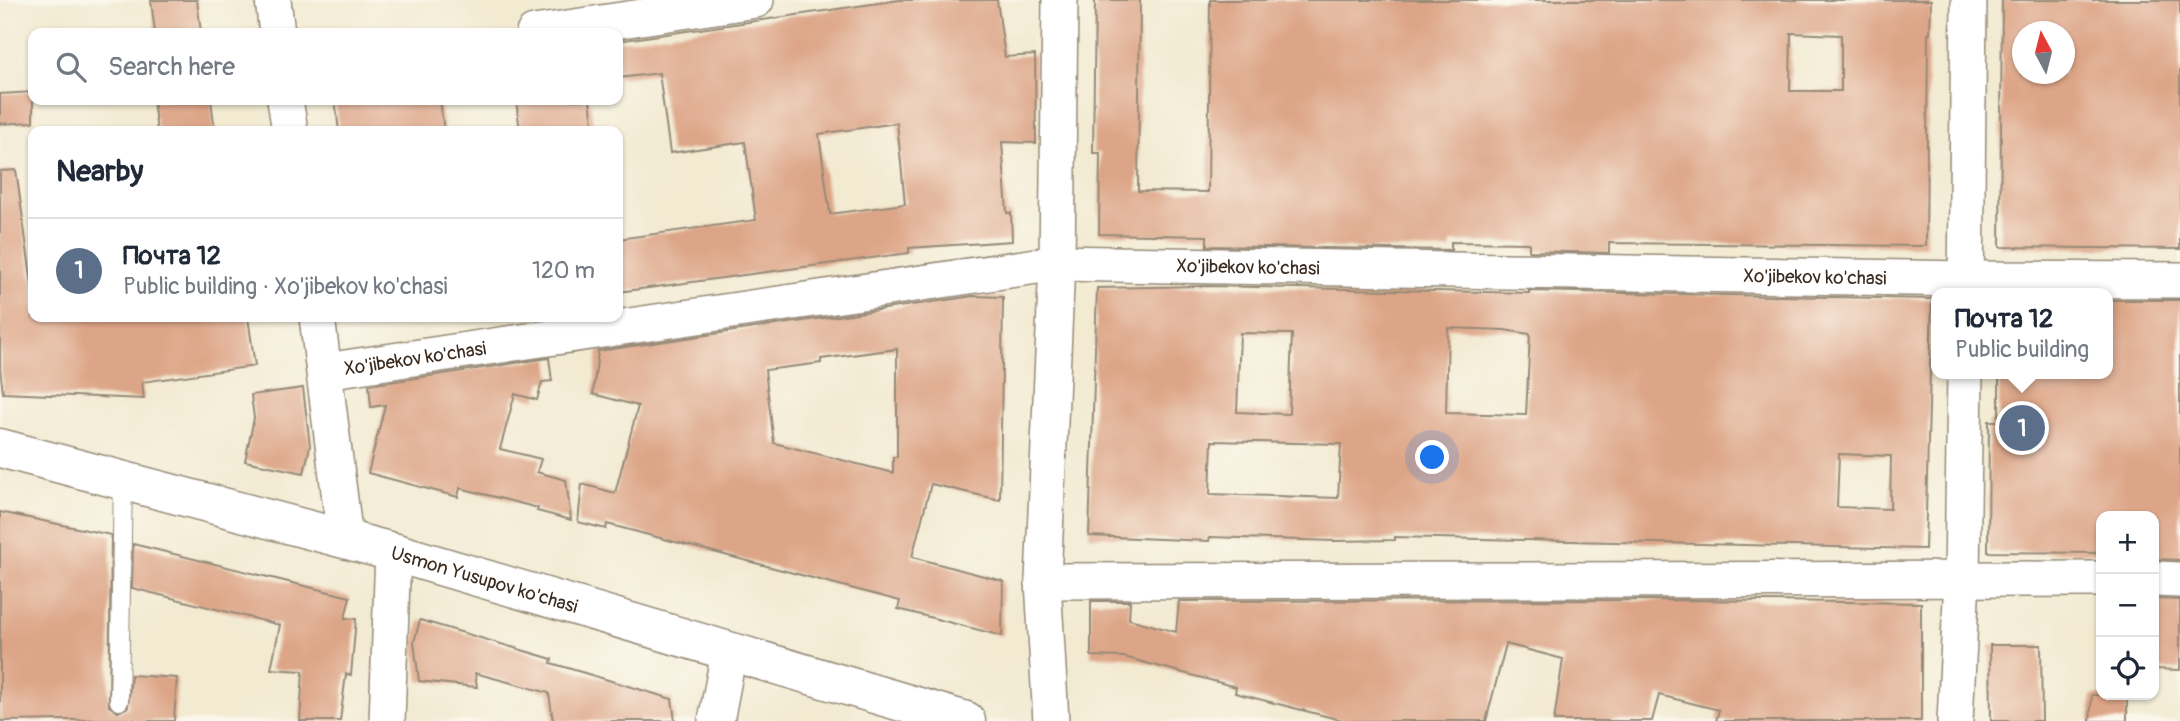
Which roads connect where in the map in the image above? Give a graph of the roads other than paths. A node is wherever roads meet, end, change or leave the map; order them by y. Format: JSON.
{"nodes":[{"id":1,"x":273,"y":0,"type":"edge"},
{"id":2,"x":757,"y":0,"type":"edge"},
{"id":3,"x":1060,"y":0,"type":"edge"},
{"id":4,"x":1969,"y":0,"type":"edge"},
{"id":5,"x":276,"y":28,"type":"edge"},
{"id":6,"x":568,"y":28,"type":"edge"},
{"id":7,"x":286,"y":105,"type":"edge"},
{"id":8,"x":289,"y":126,"type":"edge"},
{"id":9,"x":1056,"y":263,"type":"junction"},
{"id":10,"x":2180,"y":280,"type":"edge"},
{"id":11,"x":1966,"y":286,"type":"edge"},
{"id":12,"x":318,"y":322,"type":"edge"},
{"id":13,"x":325,"y":371,"type":"junction"},
{"id":14,"x":1965,"y":379,"type":"edge"},
{"id":15,"x":0,"y":448,"type":"edge"},
{"id":16,"x":122,"y":480,"type":"junction"},
{"id":17,"x":345,"y":539,"type":"junction"},
{"id":18,"x":393,"y":552,"type":"junction"},
{"id":19,"x":1962,"y":579,"type":"junction"},
{"id":20,"x":2096,"y":579,"type":"edge"},
{"id":21,"x":2159,"y":579,"type":"edge"},
{"id":22,"x":2180,"y":580,"type":"edge"},
{"id":23,"x":1043,"y":581,"type":"junction"},
{"id":24,"x":729,"y":652,"type":"junction"},
{"id":25,"x":119,"y":701,"type":"dead end"},
{"id":26,"x":387,"y":721,"type":"edge"},
{"id":27,"x":716,"y":721,"type":"edge"},
{"id":28,"x":966,"y":721,"type":"edge"},
{"id":29,"x":1051,"y":721,"type":"edge"},
{"id":30,"x":1955,"y":721,"type":"edge"}],
"edges":[{"from":1,"to":5,"type":"street"},
{"from":2,"to":6,"type":"street"},
{"from":3,"to":9,"type":"street"},
{"from":4,"to":11,"type":"street"},
{"from":7,"to":8,"type":"street"},
{"from":9,"to":11,"type":"street","name":"Xo'jibekov ko'chasi"},
{"from":9,"to":13,"type":"street","name":"Xo'jibekov ko'chasi"},
{"from":9,"to":23,"type":"street"},
{"from":10,"to":11,"type":"street","name":"Xo'jibekov ko'chasi"},
{"from":12,"to":13,"type":"street"},
{"from":13,"to":17,"type":"street"},
{"from":14,"to":19,"type":"street"},
{"from":15,"to":16,"type":"main road","name":"Usmon Yusupov ko'chasi"},
{"from":16,"to":17,"type":"main road","name":"Usmon Yusupov ko'chasi"},
{"from":16,"to":25,"type":"lane"},
{"from":17,"to":18,"type":"main road","name":"Usmon Yusupov ko'chasi"},
{"from":18,"to":24,"type":"main road","name":"Usmon Yusupov ko'chasi"},
{"from":18,"to":26,"type":"street"},
{"from":19,"to":20,"type":"street"},
{"from":19,"to":23,"type":"street"},
{"from":19,"to":30,"type":"street"},
{"from":21,"to":22,"type":"street"},
{"from":23,"to":29,"type":"street"},
{"from":24,"to":27,"type":"street"},
{"from":24,"to":28,"type":"main road","name":"Usmon Yusupov ko'chasi"}]}
